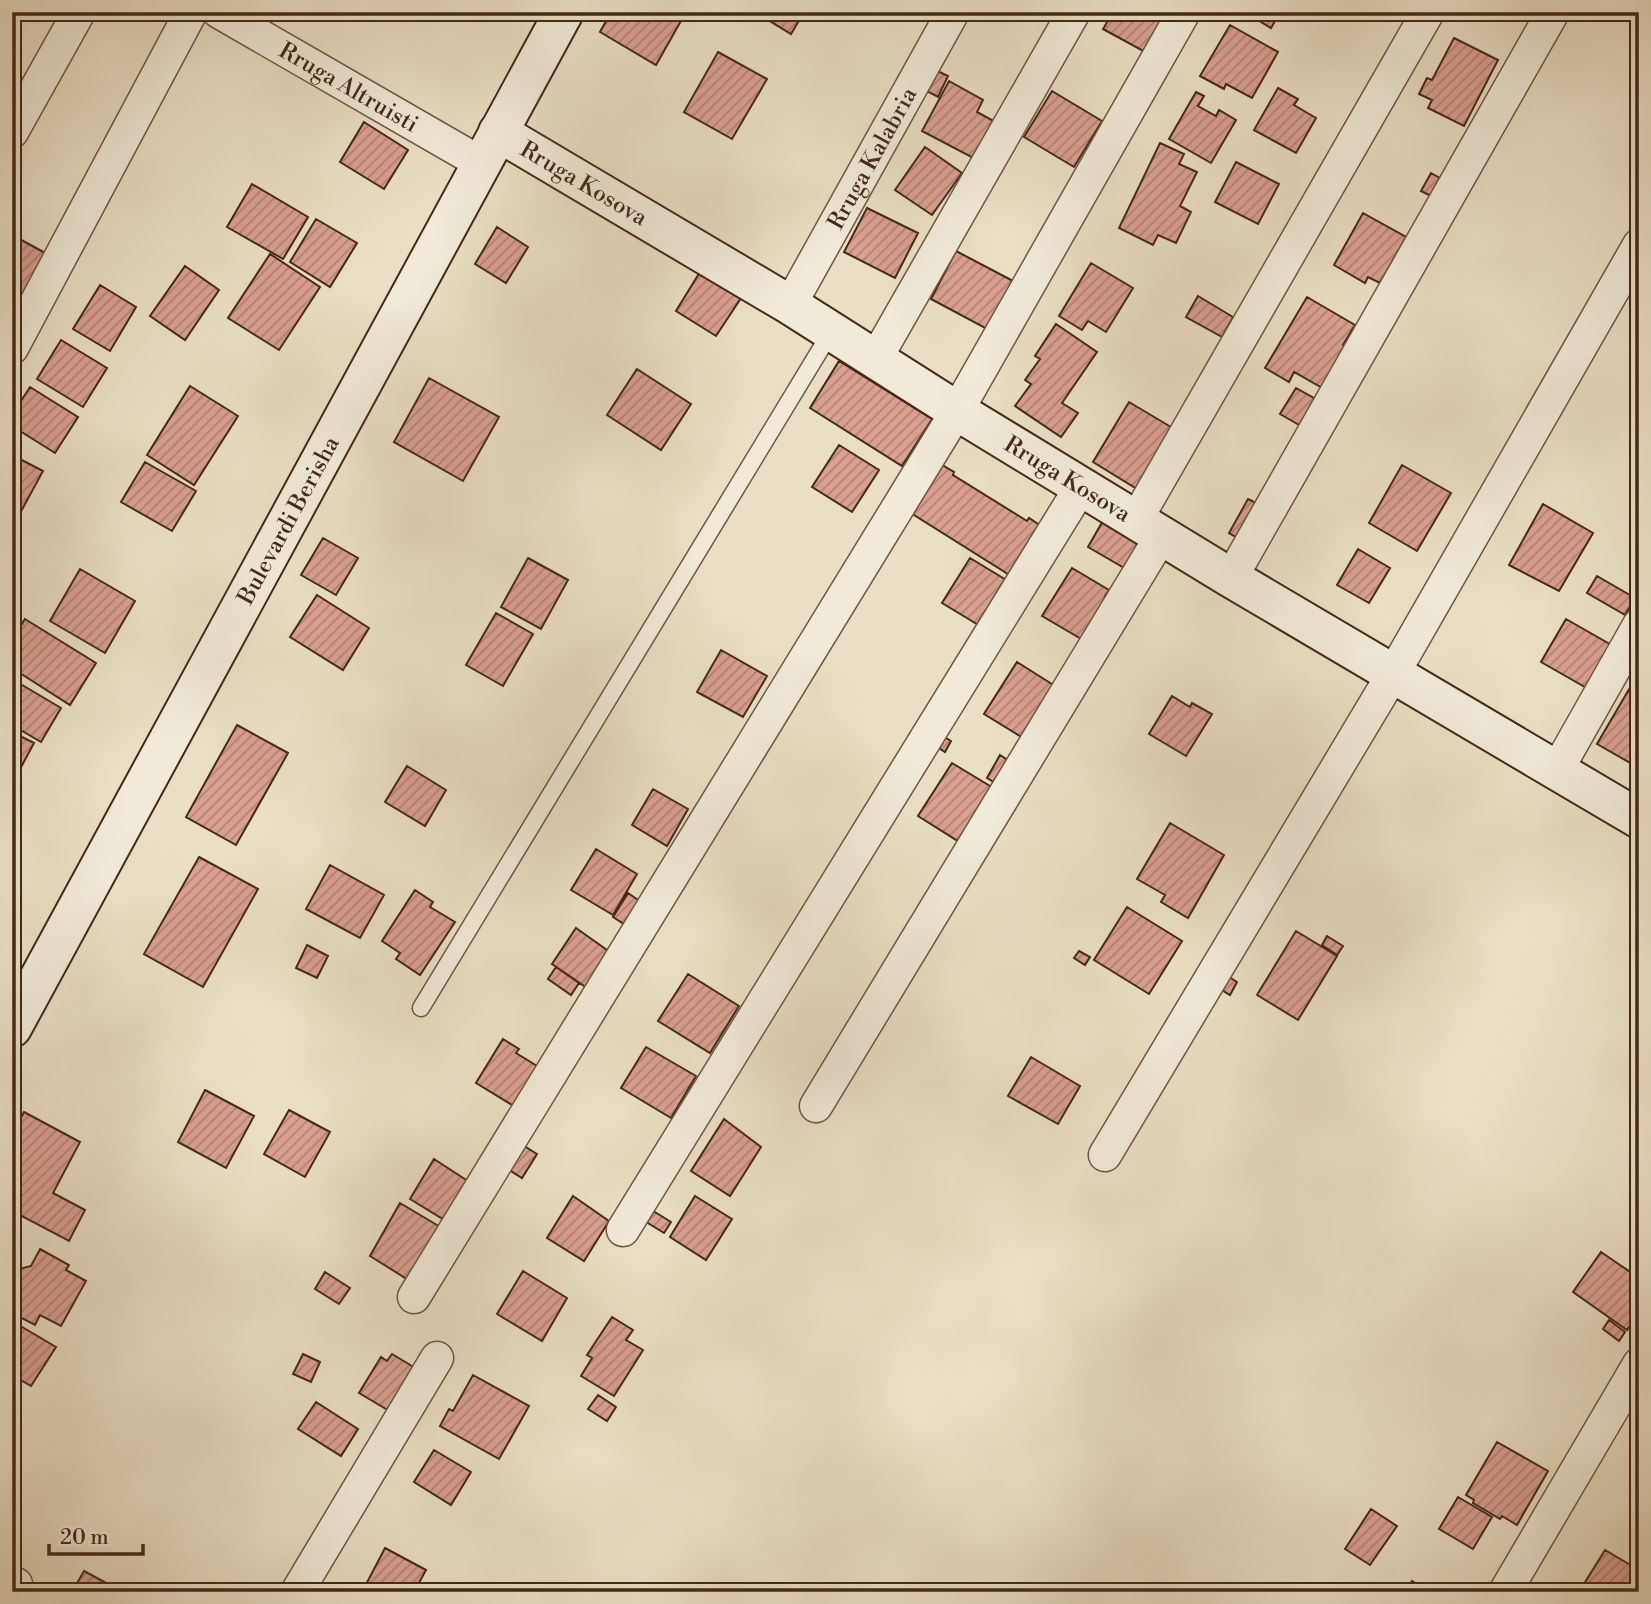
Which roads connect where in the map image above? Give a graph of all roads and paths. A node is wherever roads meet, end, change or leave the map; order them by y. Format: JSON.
{"nodes":[{"id":1,"x":79,"y":12,"type":"edge"},
{"id":2,"x":191,"y":12,"type":"edge"},
{"id":3,"x":219,"y":12,"type":"edge"},
{"id":4,"x":564,"y":12,"type":"edge"},
{"id":5,"x":953,"y":12,"type":"edge"},
{"id":6,"x":1074,"y":12,"type":"edge"},
{"id":7,"x":1184,"y":12,"type":"edge"},
{"id":8,"x":1428,"y":12,"type":"edge"},
{"id":9,"x":1553,"y":12,"type":"edge"},
{"id":10,"x":12,"y":132,"type":"edge"},
{"id":11,"x":489,"y":148,"type":"junction"},
{"id":12,"x":1639,"y":245,"type":"edge"},
{"id":13,"x":790,"y":305,"type":"junction"},
{"id":14,"x":831,"y":332,"type":"junction"},
{"id":15,"x":12,"y":348,"type":"edge"},
{"id":16,"x":875,"y":360,"type":"junction"},
{"id":17,"x":957,"y":411,"type":"junction"},
{"id":18,"x":1081,"y":487,"type":"junction"},
{"id":19,"x":1149,"y":528,"type":"junction"},
{"id":20,"x":1231,"y":578,"type":"junction"},
{"id":21,"x":1639,"y":625,"type":"edge"},
{"id":22,"x":1393,"y":674,"type":"junction"},
{"id":23,"x":1557,"y":770,"type":"junction"},
{"id":24,"x":1639,"y":819,"type":"edge"},
{"id":25,"x":421,"y":1008,"type":"dead end"},
{"id":26,"x":12,"y":1028,"type":"edge"},
{"id":27,"x":816,"y":1106,"type":"dead end"},
{"id":28,"x":1105,"y":1154,"type":"dead end"},
{"id":29,"x":623,"y":1230,"type":"dead end"},
{"id":30,"x":414,"y":1297,"type":"dead end"},
{"id":31,"x":437,"y":1358,"type":"dead end"},
{"id":32,"x":1639,"y":1364,"type":"edge"},
{"id":33,"x":297,"y":1592,"type":"edge"},
{"id":34,"x":1505,"y":1592,"type":"edge"}],
"edges":[{"from":1,"to":10,"type":"street"},
{"from":2,"to":15,"type":"street"},
{"from":3,"to":11,"type":"street","name":"Rruga Altruisti"},
{"from":4,"to":11,"type":"street","name":"Bulevardi Berisha"},
{"from":5,"to":13,"type":"street","name":"Rruga Kalabria"},
{"from":6,"to":16,"type":"street"},
{"from":7,"to":17,"type":"street"},
{"from":8,"to":19,"type":"street"},
{"from":9,"to":20,"type":"street"},
{"from":11,"to":13,"type":"street","name":"Rruga Kosova"},
{"from":11,"to":26,"type":"street","name":"Bulevardi Berisha"},
{"from":12,"to":22,"type":"street"},
{"from":13,"to":14,"type":"street","name":"Rruga Kosova"},
{"from":14,"to":16,"type":"street","name":"Rruga Kosova"},
{"from":14,"to":25,"type":"lane"},
{"from":16,"to":17,"type":"street","name":"Rruga Kosova"},
{"from":17,"to":18,"type":"street","name":"Rruga Kosova"},
{"from":17,"to":30,"type":"street"},
{"from":18,"to":19,"type":"street","name":"Rruga Kosova"},
{"from":18,"to":29,"type":"street"},
{"from":19,"to":20,"type":"street","name":"Rruga Kosova"},
{"from":19,"to":27,"type":"street"},
{"from":20,"to":22,"type":"street","name":"Rruga Kosova"},
{"from":21,"to":23,"type":"street"},
{"from":22,"to":23,"type":"street","name":"Rruga Kosova"},
{"from":22,"to":28,"type":"street"},
{"from":23,"to":24,"type":"street","name":"Rruga Kosova"},
{"from":31,"to":33,"type":"street"},
{"from":32,"to":34,"type":"street"}]}
